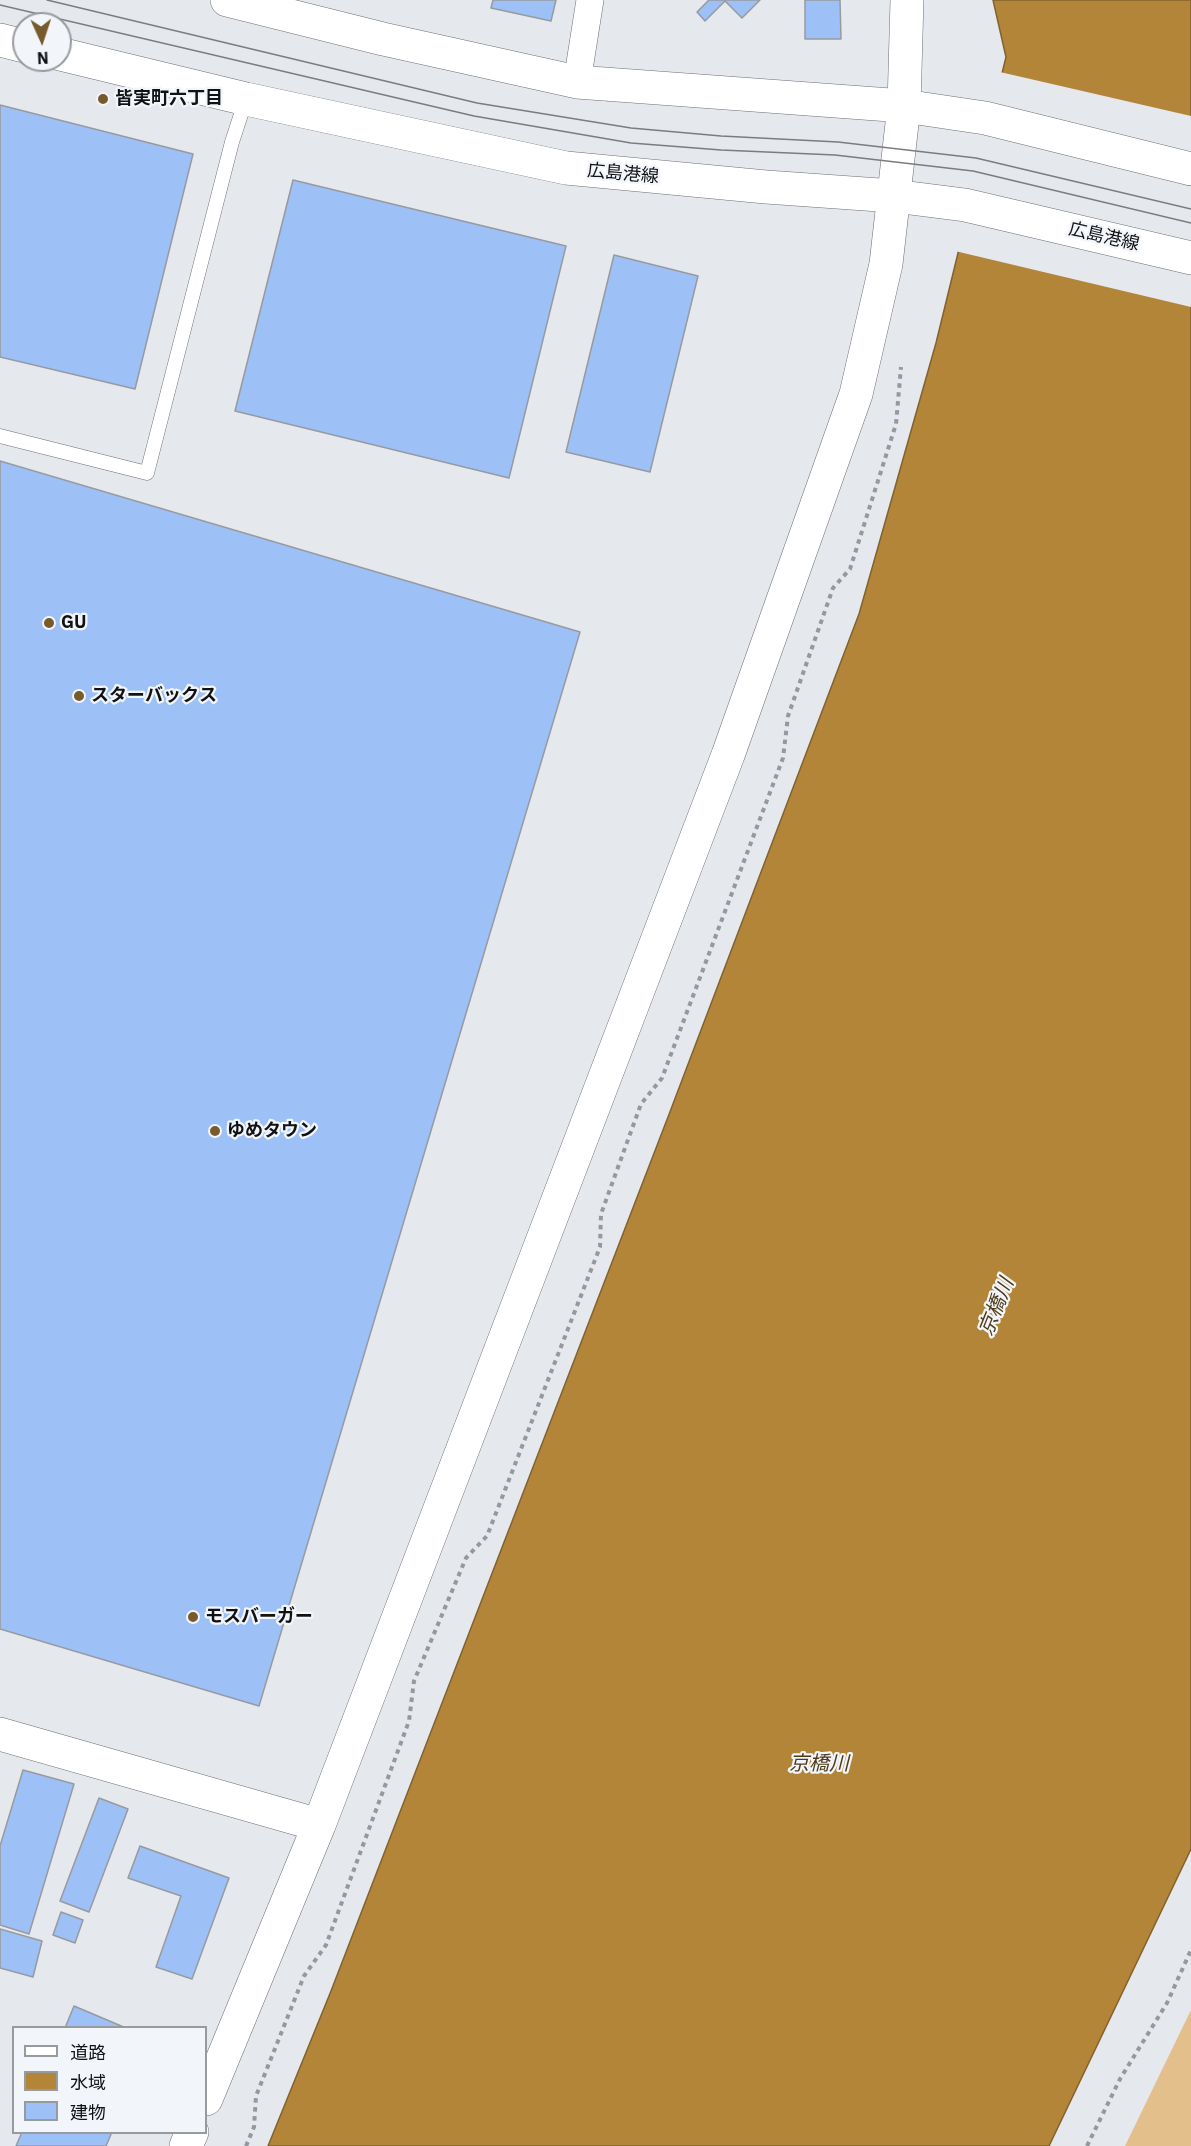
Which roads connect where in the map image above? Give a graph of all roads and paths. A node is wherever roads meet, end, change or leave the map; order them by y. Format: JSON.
{"nodes":[{"id":1,"x":227,"y":0,"type":"edge"},
{"id":2,"x":590,"y":0,"type":"edge"},
{"id":3,"x":906,"y":0,"type":"edge"},
{"id":4,"x":72,"y":57,"type":"edge"},
{"id":5,"x":577,"y":82,"type":"junction"},
{"id":6,"x":246,"y":99,"type":"junction"},
{"id":7,"x":904,"y":106,"type":"junction"},
{"id":8,"x":1191,"y":169,"type":"edge"},
{"id":9,"x":894,"y":196,"type":"junction"},
{"id":10,"x":1191,"y":258,"type":"edge"},
{"id":11,"x":901,"y":367,"type":"dead end"},
{"id":12,"x":0,"y":436,"type":"edge"},
{"id":13,"x":0,"y":1734,"type":"edge"},
{"id":14,"x":319,"y":1825,"type":"junction"},
{"id":15,"x":1191,"y":1950,"type":"edge"},
{"id":16,"x":207,"y":2097,"type":"edge"},
{"id":17,"x":246,"y":2146,"type":"edge"},
{"id":18,"x":1088,"y":2146,"type":"edge"}],
"edges":[{"from":1,"to":5,"type":"street"},
{"from":2,"to":5,"type":"street"},
{"from":3,"to":7,"type":"street"},
{"from":4,"to":6,"type":"street","name":"広島港線"},
{"from":5,"to":7,"type":"street"},
{"from":6,"to":9,"type":"street","name":"広島港線"},
{"from":6,"to":12,"type":"lane"},
{"from":7,"to":8,"type":"street"},
{"from":7,"to":9,"type":"street"},
{"from":9,"to":10,"type":"street","name":"広島港線"},
{"from":9,"to":14,"type":"street"},
{"from":11,"to":17,"type":"path"},
{"from":13,"to":14,"type":"street"},
{"from":14,"to":16,"type":"street"},
{"from":15,"to":18,"type":"path"}]}
